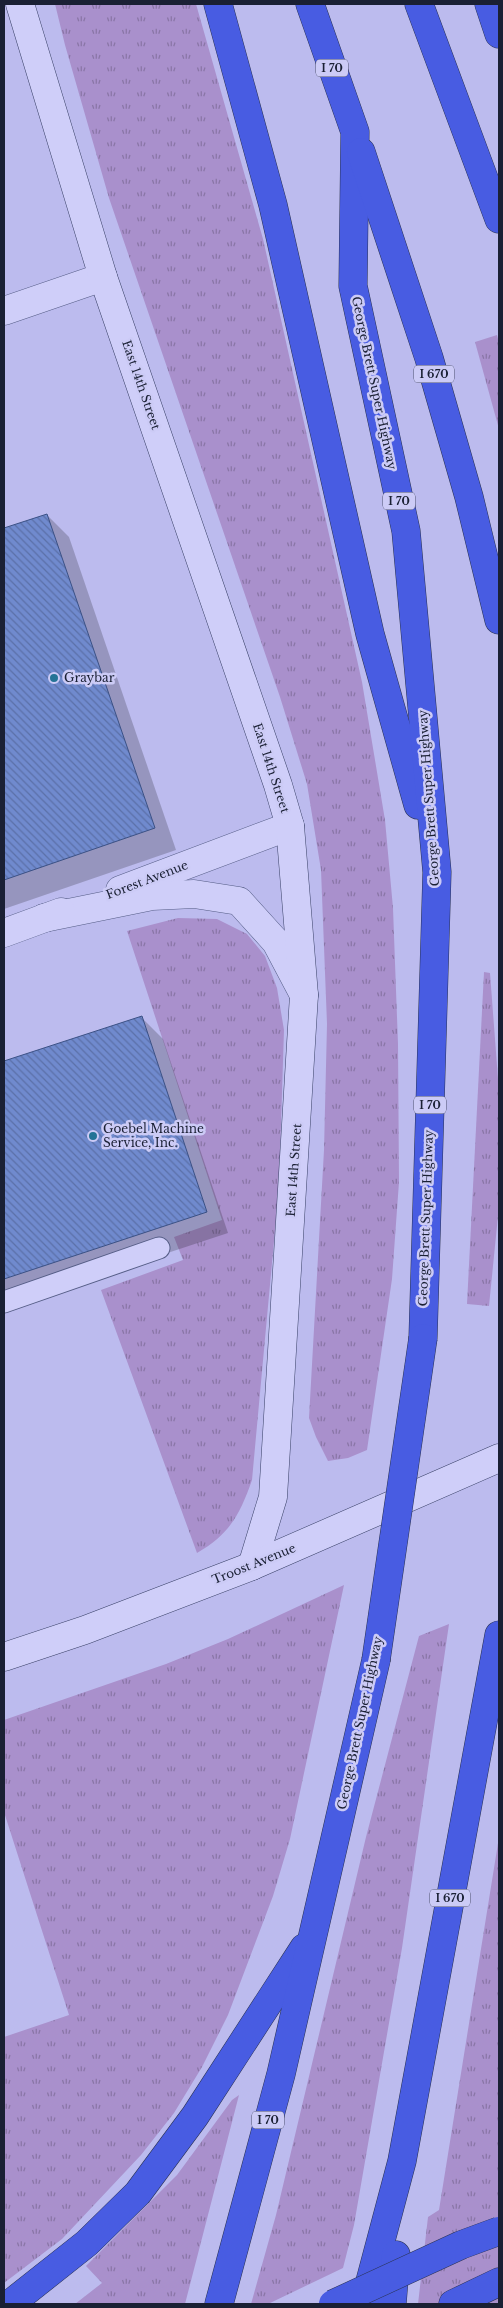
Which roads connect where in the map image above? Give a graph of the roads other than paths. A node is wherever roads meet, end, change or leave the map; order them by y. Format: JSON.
{"nodes":[{"id":1,"x":20,"y":4,"type":"edge"},
{"id":2,"x":218,"y":4,"type":"edge"},
{"id":3,"x":310,"y":4,"type":"edge"},
{"id":4,"x":419,"y":4,"type":"edge"},
{"id":5,"x":355,"y":132,"type":"junction"},
{"id":6,"x":499,"y":219,"type":"edge"},
{"id":7,"x":103,"y":277,"type":"junction"},
{"id":8,"x":4,"y":311,"type":"edge"},
{"id":9,"x":499,"y":620,"type":"edge"},
{"id":10,"x":290,"y":826,"type":"junction"},
{"id":11,"x":437,"y":872,"type":"junction"},
{"id":12,"x":44,"y":918,"type":"junction"},
{"id":13,"x":4,"y":932,"type":"edge"},
{"id":14,"x":304,"y":995,"type":"junction"},
{"id":15,"x":159,"y":1248,"type":"dead end"},
{"id":16,"x":4,"y":1302,"type":"edge"},
{"id":17,"x":499,"y":1458,"type":"edge"},
{"id":18,"x":252,"y":1566,"type":"junction"},
{"id":19,"x":499,"y":1635,"type":"edge"},
{"id":20,"x":4,"y":1658,"type":"edge"},
{"id":21,"x":313,"y":1934,"type":"junction"},
{"id":22,"x":402,"y":2161,"type":"junction"},
{"id":23,"x":499,"y":2231,"type":"edge"},
{"id":24,"x":499,"y":2282,"type":"edge"},
{"id":25,"x":10,"y":2304,"type":"edge"},
{"id":26,"x":219,"y":2304,"type":"edge"},
{"id":27,"x":333,"y":2304,"type":"edge"},
{"id":28,"x":364,"y":2304,"type":"edge"},
{"id":29,"x":392,"y":2304,"type":"edge"},
{"id":30,"x":453,"y":2304,"type":"edge"}],
"edges":[{"from":1,"to":7,"type":"street","name":"East 14th Street"},
{"from":2,"to":11,"type":"highway"},
{"from":3,"to":5,"type":"highway","name":"George Brett Super Highway","number":"I 70"},
{"from":4,"to":6,"type":"highway"},
{"from":5,"to":9,"type":"highway","number":"I 670"},
{"from":5,"to":11,"type":"highway","name":"George Brett Super Highway","number":"I 70"},
{"from":7,"to":8,"type":"street"},
{"from":7,"to":10,"type":"street","name":"East 14th Street"},
{"from":10,"to":12,"type":"street","name":"Forest Avenue"},
{"from":10,"to":14,"type":"street","name":"East 14th Street"},
{"from":11,"to":21,"type":"highway","name":"George Brett Super Highway","number":"I 70","bridge":true},
{"from":12,"to":13,"type":"street","name":"Forest Avenue"},
{"from":12,"to":14,"type":"street"},
{"from":14,"to":18,"type":"street","name":"East 14th Street"},
{"from":15,"to":16,"type":"lane"},
{"from":17,"to":18,"type":"street","name":"Troost Avenue"},
{"from":18,"to":20,"type":"street","name":"Troost Avenue"},
{"from":19,"to":22,"type":"highway","number":"I 670"},
{"from":21,"to":25,"type":"highway"},
{"from":21,"to":26,"type":"highway","name":"George Brett Super Highway","number":"I 70"},
{"from":22,"to":28,"type":"highway"},
{"from":22,"to":29,"type":"highway","number":"I 670"},
{"from":23,"to":27,"type":"highway","bridge":true},
{"from":24,"to":30,"type":"highway"}]}
